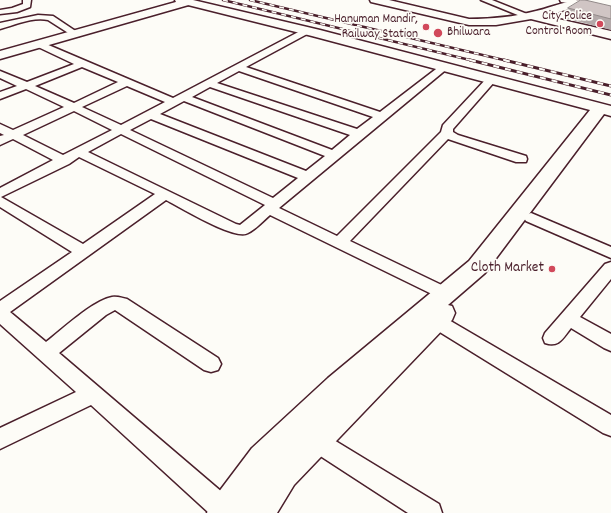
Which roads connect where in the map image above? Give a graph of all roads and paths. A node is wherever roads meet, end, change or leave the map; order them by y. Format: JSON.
{"nodes":[{"id":1,"x":27,"y":0,"type":"edge"},
{"id":2,"x":166,"y":0,"type":"edge"},
{"id":3,"x":485,"y":0,"type":"edge"},
{"id":4,"x":383,"y":1,"type":"edge"},
{"id":5,"x":573,"y":1,"type":"edge"},
{"id":6,"x":183,"y":2,"type":"edge"},
{"id":7,"x":0,"y":12,"type":"edge"},
{"id":8,"x":529,"y":12,"type":"junction"},
{"id":9,"x":109,"y":24,"type":"junction"},
{"id":10,"x":0,"y":26,"type":"edge"},
{"id":11,"x":303,"y":33,"type":"junction"},
{"id":12,"x":76,"y":34,"type":"junction"},
{"id":13,"x":611,"y":35,"type":"edge"},
{"id":14,"x":39,"y":44,"type":"junction"},
{"id":15,"x":0,"y":55,"type":"edge"},
{"id":16,"x":82,"y":64,"type":"junction"},
{"id":17,"x":240,"y":68,"type":"junction"},
{"id":18,"x":443,"y":68,"type":"junction"},
{"id":19,"x":0,"y":74,"type":"edge"},
{"id":20,"x":491,"y":80,"type":"junction"},
{"id":21,"x":127,"y":82,"type":"junction"},
{"id":22,"x":211,"y":84,"type":"junction"},
{"id":23,"x":26,"y":86,"type":"junction"},
{"id":24,"x":0,"y":96,"type":"edge"},
{"id":25,"x":180,"y":100,"type":"junction"},
{"id":26,"x":74,"y":107,"type":"junction"},
{"id":27,"x":607,"y":112,"type":"edge"},
{"id":28,"x":152,"y":115,"type":"junction"},
{"id":29,"x":381,"y":116,"type":"junction"},
{"id":30,"x":0,"y":128,"type":"edge"},
{"id":31,"x":122,"y":130,"type":"junction"},
{"id":32,"x":447,"y":133,"type":"junction"},
{"id":33,"x":14,"y":134,"type":"junction"},
{"id":34,"x":359,"y":134,"type":"junction"},
{"id":35,"x":0,"y":140,"type":"edge"},
{"id":36,"x":79,"y":152,"type":"junction"},
{"id":37,"x":334,"y":155,"type":"junction"},
{"id":38,"x":521,"y":159,"type":"dead end"},
{"id":39,"x":64,"y":160,"type":"junction"},
{"id":40,"x":308,"y":177,"type":"junction"},
{"id":41,"x":0,"y":193,"type":"edge"},
{"id":42,"x":165,"y":194,"type":"junction"},
{"id":43,"x":0,"y":201,"type":"edge"},
{"id":44,"x":272,"y":207,"type":"junction"},
{"id":45,"x":530,"y":218,"type":"junction"},
{"id":46,"x":339,"y":243,"type":"junction"},
{"id":47,"x":82,"y":251,"type":"junction"},
{"id":48,"x":611,"y":253,"type":"edge"},
{"id":49,"x":608,"y":278,"type":"edge"},
{"id":50,"x":446,"y":294,"type":"junction"},
{"id":51,"x":0,"y":310,"type":"edge"},
{"id":52,"x":0,"y":314,"type":"edge"},
{"id":53,"x":568,"y":318,"type":"junction"},
{"id":54,"x":436,"y":321,"type":"junction"},
{"id":55,"x":552,"y":338,"type":"dead end"},
{"id":56,"x":611,"y":343,"type":"edge"},
{"id":57,"x":46,"y":353,"type":"junction"},
{"id":58,"x":211,"y":364,"type":"dead end"},
{"id":59,"x":93,"y":394,"type":"junction"},
{"id":60,"x":611,"y":426,"type":"edge"},
{"id":61,"x":0,"y":439,"type":"edge"},
{"id":62,"x":316,"y":441,"type":"junction"},
{"id":63,"x":225,"y":513,"type":"edge"},
{"id":64,"x":258,"y":513,"type":"edge"},
{"id":65,"x":430,"y":513,"type":"edge"}],
"edges":[{"from":1,"to":7,"type":"street"},
{"from":2,"to":6,"type":"main road"},
{"from":2,"to":9,"type":"main road"},
{"from":3,"to":8,"type":"street"},
{"from":4,"to":8,"type":"main road"},
{"from":5,"to":8,"type":"main road"},
{"from":6,"to":9,"type":"main road"},
{"from":6,"to":11,"type":"main road"},
{"from":8,"to":13,"type":"main road"},
{"from":9,"to":12,"type":"main road"},
{"from":10,"to":12,"type":"street"},
{"from":11,"to":17,"type":"street"},
{"from":11,"to":18,"type":"main road"},
{"from":12,"to":14,"type":"main road"},
{"from":14,"to":15,"type":"main road"},
{"from":14,"to":16,"type":"street"},
{"from":16,"to":21,"type":"street"},
{"from":16,"to":23,"type":"street"},
{"from":17,"to":22,"type":"street"},
{"from":17,"to":29,"type":"street"},
{"from":18,"to":20,"type":"main road"},
{"from":18,"to":29,"type":"street"},
{"from":19,"to":23,"type":"street"},
{"from":20,"to":27,"type":"main road"},
{"from":20,"to":32,"type":"street"},
{"from":21,"to":25,"type":"street"},
{"from":21,"to":26,"type":"street"},
{"from":22,"to":25,"type":"street"},
{"from":22,"to":34,"type":"street"},
{"from":23,"to":24,"type":"street"},
{"from":23,"to":26,"type":"street"},
{"from":25,"to":28,"type":"street"},
{"from":25,"to":37,"type":"street"},
{"from":26,"to":31,"type":"street"},
{"from":26,"to":33,"type":"street"},
{"from":27,"to":45,"type":"main road"},
{"from":27,"to":50,"type":"main road"},
{"from":28,"to":31,"type":"street"},
{"from":28,"to":40,"type":"street"},
{"from":29,"to":34,"type":"street"},
{"from":30,"to":33,"type":"street"},
{"from":31,"to":36,"type":"street"},
{"from":31,"to":44,"type":"street"},
{"from":32,"to":38,"type":"street"},
{"from":32,"to":46,"type":"street"},
{"from":33,"to":35,"type":"street"},
{"from":33,"to":39,"type":"street"},
{"from":34,"to":37,"type":"street"},
{"from":36,"to":39,"type":"street"},
{"from":36,"to":42,"type":"street"},
{"from":37,"to":40,"type":"street"},
{"from":39,"to":41,"type":"street"},
{"from":40,"to":44,"type":"street"},
{"from":42,"to":44,"type":"street"},
{"from":42,"to":47,"type":"street"},
{"from":43,"to":47,"type":"street"},
{"from":44,"to":46,"type":"street"},
{"from":45,"to":48,"type":"street"},
{"from":45,"to":54,"type":"main road"},
{"from":46,"to":50,"type":"street"},
{"from":47,"to":51,"type":"street"},
{"from":49,"to":53,"type":"street"},
{"from":50,"to":63,"type":"main road"},
{"from":52,"to":57,"type":"street"},
{"from":53,"to":55,"type":"street"},
{"from":53,"to":56,"type":"street"},
{"from":54,"to":60,"type":"street"},
{"from":54,"to":62,"type":"main road"},
{"from":57,"to":58,"type":"street"},
{"from":57,"to":59,"type":"street"},
{"from":59,"to":61,"type":"street"},
{"from":59,"to":63,"type":"street"},
{"from":62,"to":64,"type":"main road"},
{"from":62,"to":65,"type":"street"}]}
